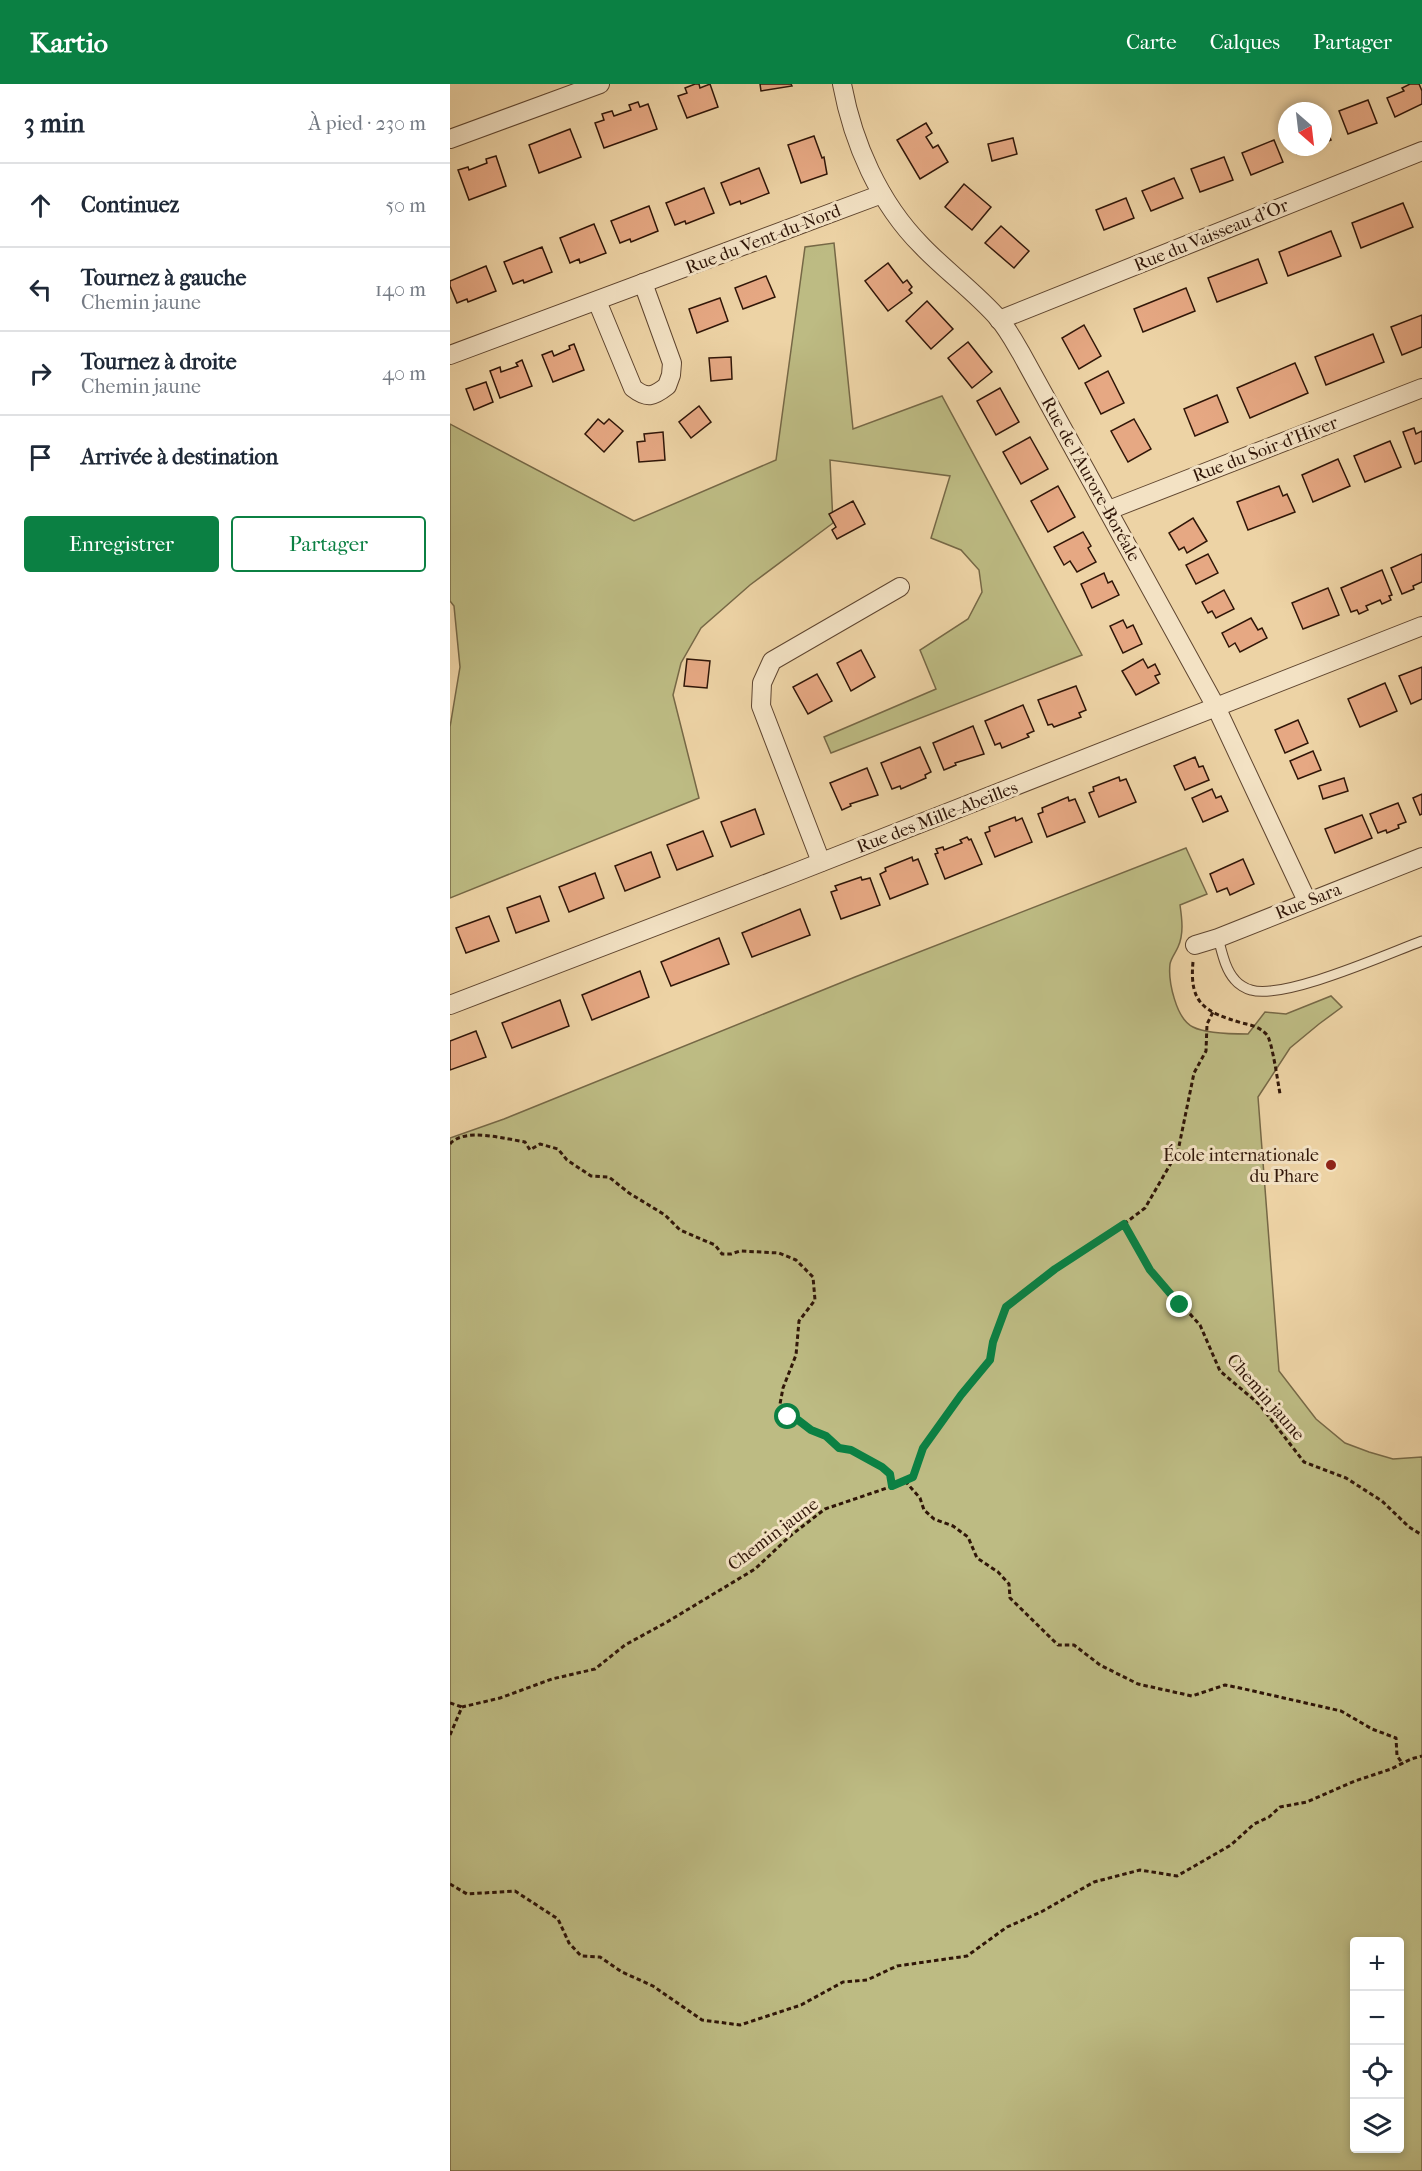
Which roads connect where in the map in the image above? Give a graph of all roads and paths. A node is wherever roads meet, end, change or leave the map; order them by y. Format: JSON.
{"nodes":[{"id":1,"x":600,"y":84,"type":"edge"},
{"id":2,"x":842,"y":84,"type":"edge"},
{"id":3,"x":450,"y":139,"type":"edge"},
{"id":4,"x":1422,"y":152,"type":"edge"},
{"id":5,"x":882,"y":194,"type":"junction"},
{"id":6,"x":643,"y":283,"type":"junction"},
{"id":7,"x":597,"y":300,"type":"junction"},
{"id":8,"x":999,"y":320,"type":"junction"},
{"id":9,"x":450,"y":355,"type":"edge"},
{"id":10,"x":1422,"y":388,"type":"edge"},
{"id":11,"x":1109,"y":510,"type":"junction"},
{"id":12,"x":900,"y":587,"type":"dead end"},
{"id":13,"x":1422,"y":626,"type":"edge"},
{"id":14,"x":1216,"y":707,"type":"junction"},
{"id":15,"x":1422,"y":857,"type":"edge"},
{"id":16,"x":821,"y":862,"type":"junction"},
{"id":17,"x":1307,"y":901,"type":"junction"},
{"id":18,"x":1218,"y":938,"type":"junction"},
{"id":19,"x":1422,"y":941,"type":"edge"},
{"id":20,"x":1195,"y":945,"type":"joint"},
{"id":21,"x":450,"y":1005,"type":"edge"},
{"id":22,"x":1213,"y":1012,"type":"junction"},
{"id":23,"x":1280,"y":1094,"type":"dead end"},
{"id":24,"x":450,"y":1144,"type":"edge"},
{"id":25,"x":1124,"y":1224,"type":"junction"},
{"id":26,"x":904,"y":1481,"type":"junction"},
{"id":27,"x":892,"y":1486,"type":"junction"},
{"id":28,"x":1422,"y":1534,"type":"edge"},
{"id":29,"x":450,"y":1703,"type":"edge"},
{"id":30,"x":462,"y":1707,"type":"junction"},
{"id":31,"x":450,"y":1735,"type":"edge"},
{"id":32,"x":1422,"y":1756,"type":"edge"},
{"id":33,"x":1402,"y":1764,"type":"junction"},
{"id":34,"x":450,"y":1884,"type":"edge"}],
"edges":[{"from":1,"to":3,"type":"street"},
{"from":2,"to":5,"type":"street","name":"Rue de l'Aurore-Boréale"},
{"from":4,"to":8,"type":"street","name":"Rue du Vaisseau-d'Or"},
{"from":5,"to":6,"type":"street","name":"Rue du Vent-du-Nord"},
{"from":5,"to":8,"type":"street","name":"Rue de l'Aurore-Boréale"},
{"from":6,"to":7,"type":"street","name":"Rue du Vent-du-Nord"},
{"from":6,"to":7,"type":"street"},
{"from":7,"to":9,"type":"street","name":"Rue du Vent-du-Nord"},
{"from":8,"to":11,"type":"street","name":"Rue de l'Aurore-Boréale"},
{"from":10,"to":11,"type":"street","name":"Rue du Soir-d'Hiver"},
{"from":11,"to":14,"type":"street","name":"Rue de l'Aurore-Boréale"},
{"from":12,"to":16,"type":"street"},
{"from":13,"to":14,"type":"street","name":"Rue des Mille-Abeilles"},
{"from":14,"to":16,"type":"street","name":"Rue des Mille-Abeilles"},
{"from":14,"to":17,"type":"street","name":"Rue de l'Aurore-Boréale"},
{"from":15,"to":17,"type":"street","name":"Rue Sara"},
{"from":16,"to":21,"type":"street","name":"Rue des Mille-Abeilles"},
{"from":17,"to":18,"type":"street","name":"Rue Sara"},
{"from":18,"to":19,"type":"lane"},
{"from":18,"to":20,"type":"street","name":"Rue Sara"},
{"from":20,"to":22,"type":"path"},
{"from":22,"to":23,"type":"path"},
{"from":22,"to":25,"type":"path"},
{"from":24,"to":27,"type":"path"},
{"from":25,"to":26,"type":"path"},
{"from":25,"to":28,"type":"path","name":"Chemin jaune"},
{"from":26,"to":27,"type":"path","name":"Chemin jaune"},
{"from":26,"to":33,"type":"path"},
{"from":27,"to":30,"type":"path","name":"Chemin jaune"},
{"from":29,"to":30,"type":"path"},
{"from":30,"to":31,"type":"path"},
{"from":32,"to":33,"type":"path"},
{"from":33,"to":34,"type":"path"}]}
